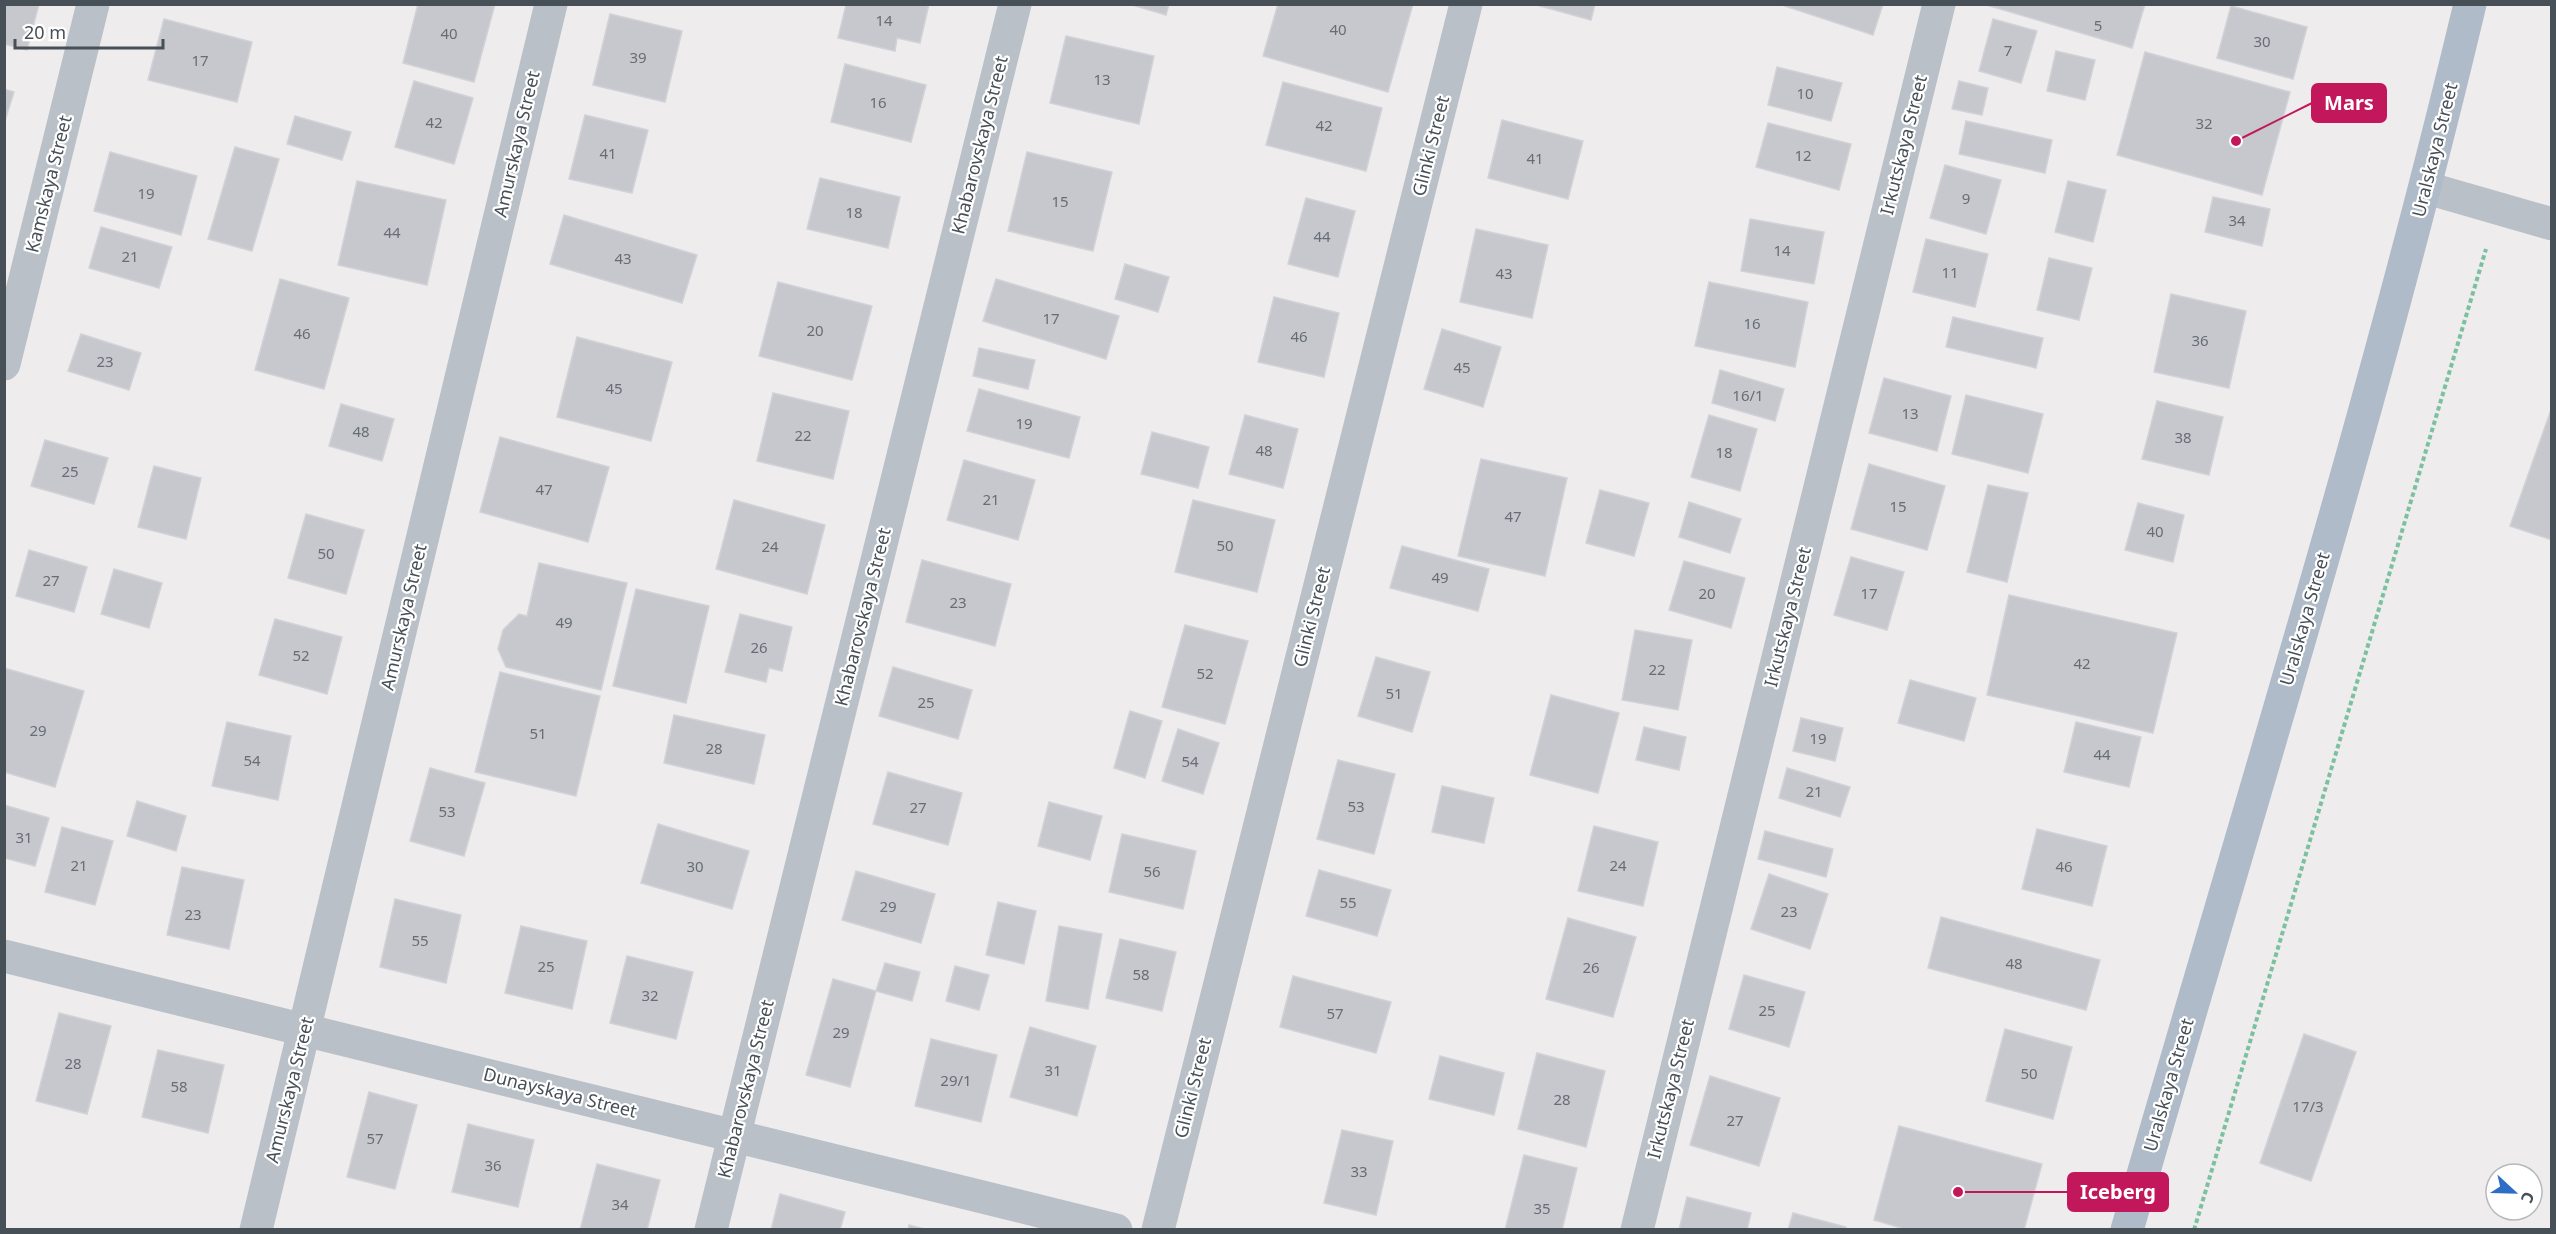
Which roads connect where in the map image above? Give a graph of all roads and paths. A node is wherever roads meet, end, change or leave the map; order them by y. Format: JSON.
{"nodes":[{"id":1,"x":93,"y":4,"type":"edge"},
{"id":2,"x":550,"y":4,"type":"edge"},
{"id":3,"x":1015,"y":4,"type":"edge"},
{"id":4,"x":1466,"y":4,"type":"edge"},
{"id":5,"x":1939,"y":4,"type":"edge"},
{"id":6,"x":2470,"y":4,"type":"edge"},
{"id":7,"x":2427,"y":188,"type":"junction"},
{"id":8,"x":2498,"y":208,"type":"junction"},
{"id":9,"x":2552,"y":224,"type":"edge"},
{"id":10,"x":4,"y":364,"type":"edge"},
{"id":11,"x":4,"y":956,"type":"edge"},
{"id":12,"x":305,"y":1029,"type":"junction"},
{"id":13,"x":734,"y":1136,"type":"junction"},
{"id":14,"x":256,"y":1230,"type":"edge"},
{"id":15,"x":711,"y":1230,"type":"edge"},
{"id":16,"x":1116,"y":1230,"type":"edge"},
{"id":17,"x":1158,"y":1230,"type":"edge"},
{"id":18,"x":1637,"y":1230,"type":"edge"},
{"id":19,"x":2127,"y":1230,"type":"edge"},
{"id":20,"x":2194,"y":1230,"type":"edge"}],
"edges":[{"from":1,"to":10,"type":"street","name":"Kamskaya Street"},
{"from":2,"to":12,"type":"street","name":"Amurskaya Street"},
{"from":3,"to":13,"type":"street","name":"Khabarovskaya Street"},
{"from":4,"to":17,"type":"street","name":"Glinki Street"},
{"from":5,"to":18,"type":"street","name":"Irkutskaya Street"},
{"from":6,"to":7,"type":"main road","name":"Uralskaya Street"},
{"from":7,"to":8,"type":"street"},
{"from":7,"to":19,"type":"main road","name":"Uralskaya Street"},
{"from":8,"to":9,"type":"street"},
{"from":8,"to":20,"type":"path"},
{"from":11,"to":12,"type":"street","name":"Dunayskaya Street"},
{"from":12,"to":13,"type":"street","name":"Dunayskaya Street"},
{"from":12,"to":14,"type":"street","name":"Amurskaya Street"},
{"from":13,"to":15,"type":"street","name":"Khabarovskaya Street"},
{"from":13,"to":16,"type":"street","name":"Dunayskaya Street"}]}
